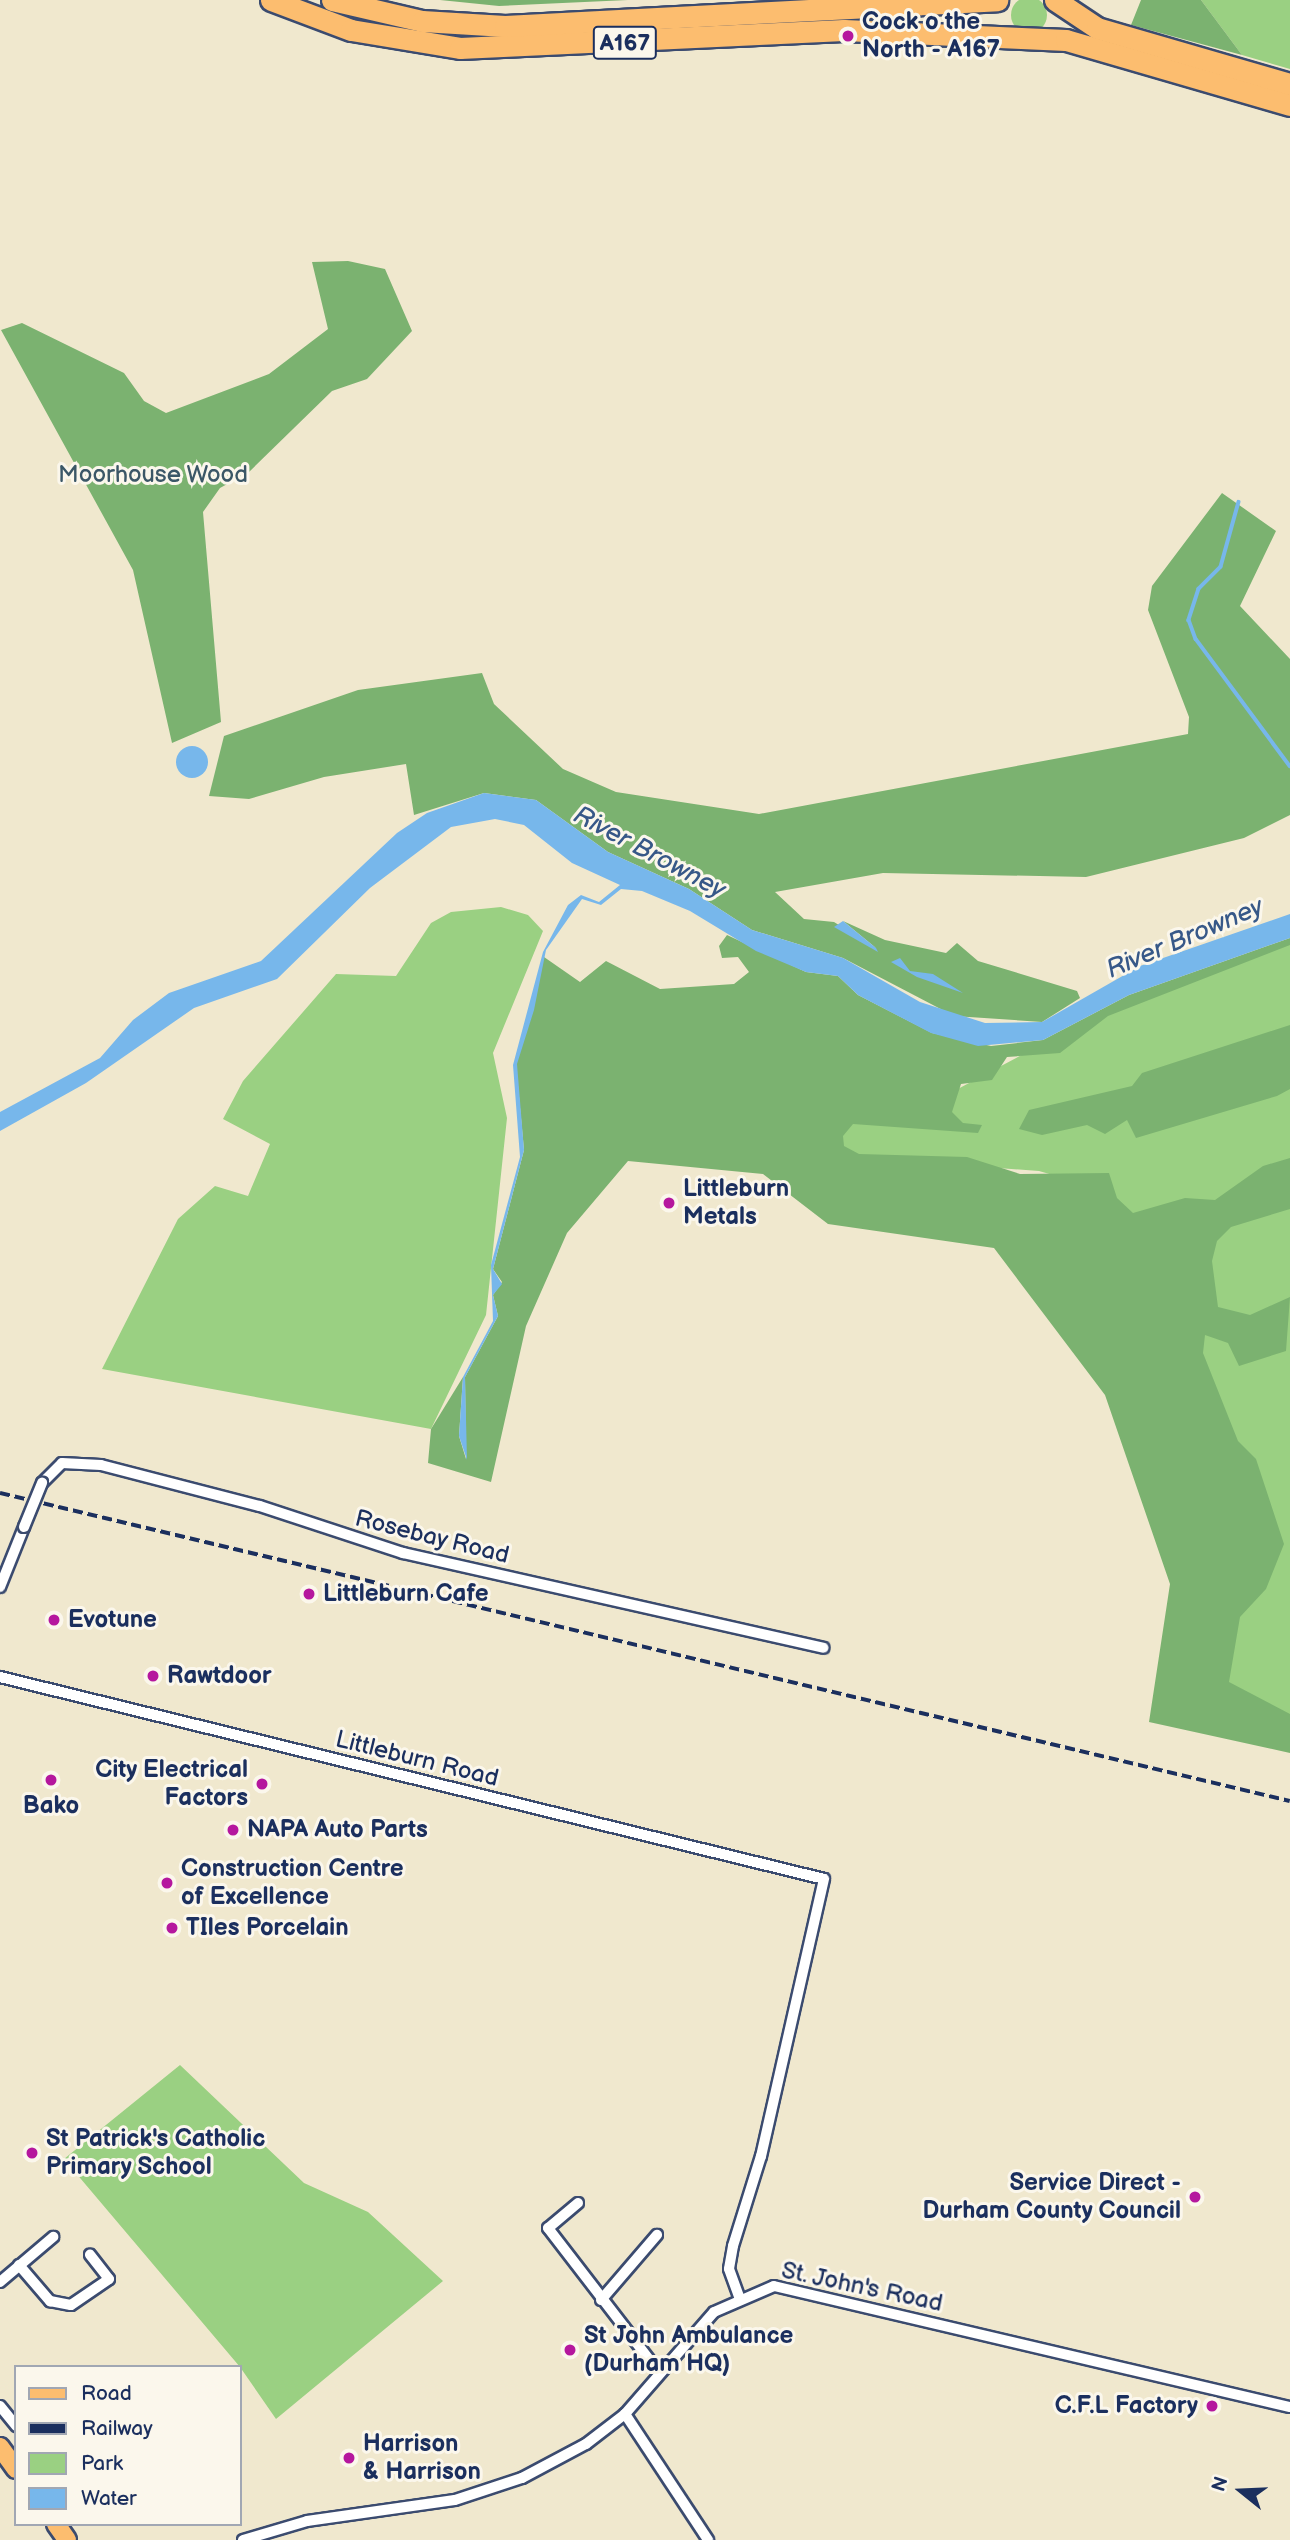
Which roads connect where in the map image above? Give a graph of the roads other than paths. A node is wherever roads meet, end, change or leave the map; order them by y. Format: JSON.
{"nodes":[{"id":1,"x":271,"y":0,"type":"edge"},
{"id":2,"x":332,"y":0,"type":"edge"},
{"id":3,"x":997,"y":0,"type":"edge"},
{"id":4,"x":1005,"y":0,"type":"edge"},
{"id":5,"x":1054,"y":0,"type":"edge"},
{"id":6,"x":1034,"y":40,"type":"junction"},
{"id":7,"x":1290,"y":84,"type":"edge"},
{"id":8,"x":1290,"y":105,"type":"edge"},
{"id":9,"x":0,"y":1587,"type":"edge"},
{"id":10,"x":823,"y":1648,"type":"dead end"},
{"id":11,"x":0,"y":1677,"type":"edge"},
{"id":12,"x":578,"y":2203,"type":"dead end"},
{"id":13,"x":657,"y":2235,"type":"dead end"},
{"id":14,"x":53,"y":2237,"type":"dead end"},
{"id":15,"x":90,"y":2255,"type":"dead end"},
{"id":16,"x":19,"y":2265,"type":"junction"},
{"id":17,"x":0,"y":2282,"type":"edge"},
{"id":18,"x":739,"y":2297,"type":"junction"},
{"id":19,"x":601,"y":2300,"type":"junction"},
{"id":20,"x":659,"y":2372,"type":"junction"},
{"id":21,"x":0,"y":2406,"type":"edge"},
{"id":22,"x":1290,"y":2407,"type":"edge"},
{"id":23,"x":625,"y":2414,"type":"junction"},
{"id":24,"x":14,"y":2424,"type":"edge"},
{"id":25,"x":0,"y":2447,"type":"edge"},
{"id":26,"x":14,"y":2466,"type":"edge"},
{"id":27,"x":243,"y":2540,"type":"edge"},
{"id":28,"x":708,"y":2540,"type":"edge"}],
"edges":[{"from":1,"to":6,"type":"highway","number":"A167"},
{"from":2,"to":3,"type":"highway","number":"A167"},
{"from":4,"to":6,"type":"highway"},
{"from":5,"to":6,"type":"highway"},
{"from":5,"to":7,"type":"highway"},
{"from":6,"to":8,"type":"highway","number":"A167"},
{"from":9,"to":10,"type":"street","name":"Rosebay Road","bridge":true},
{"from":11,"to":18,"type":"street","name":"Littleburn Road"},
{"from":12,"to":19,"type":"street"},
{"from":13,"to":19,"type":"street"},
{"from":14,"to":16,"type":"street"},
{"from":15,"to":16,"type":"street"},
{"from":16,"to":17,"type":"street"},
{"from":18,"to":20,"type":"street","name":"St. John's Road"},
{"from":18,"to":22,"type":"street","name":"St. John's Road"},
{"from":19,"to":20,"type":"street"},
{"from":20,"to":23,"type":"street","name":"St. John's Road"},
{"from":21,"to":24,"type":"street"},
{"from":23,"to":27,"type":"street","name":"St. John's Road"},
{"from":23,"to":28,"type":"street"},
{"from":25,"to":26,"type":"main road"}]}
